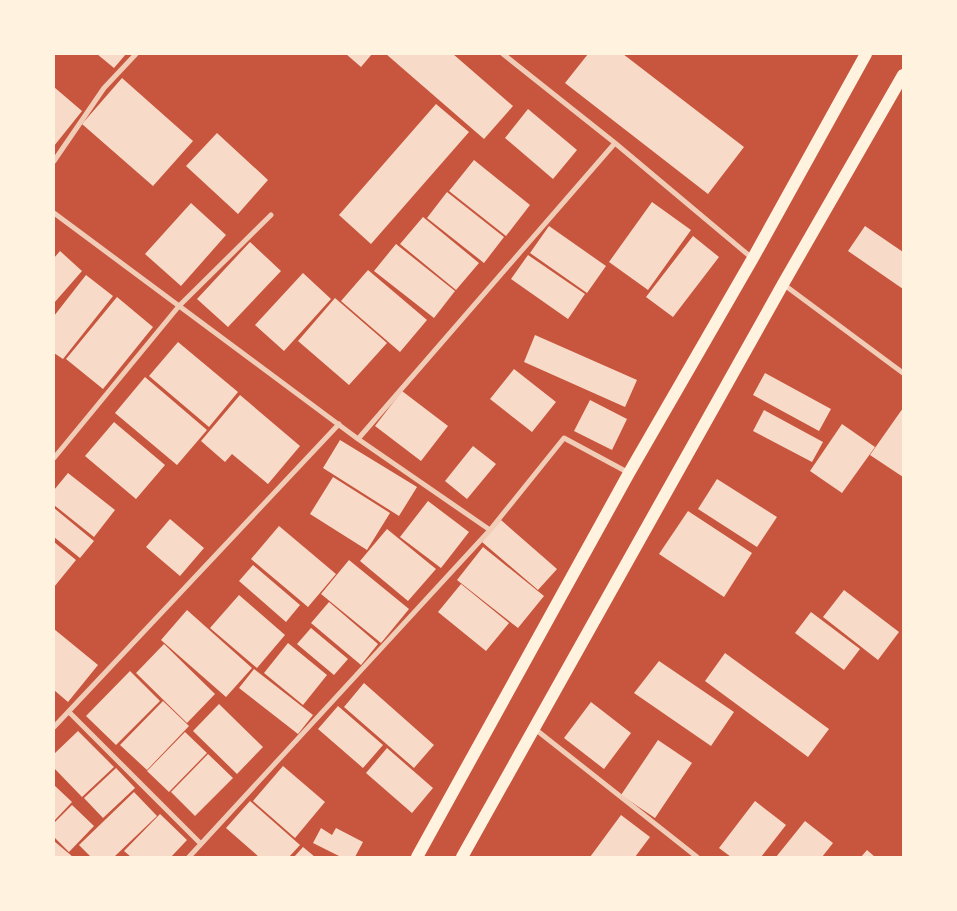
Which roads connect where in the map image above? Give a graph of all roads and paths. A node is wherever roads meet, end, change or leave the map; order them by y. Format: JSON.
{"nodes":[{"id":1,"x":136,"y":54,"type":"edge"},
{"id":2,"x":503,"y":54,"type":"edge"},
{"id":3,"x":866,"y":54,"type":"edge"},
{"id":4,"x":903,"y":75,"type":"edge"},
{"id":5,"x":615,"y":143,"type":"junction"},
{"id":6,"x":54,"y":161,"type":"edge"},
{"id":7,"x":54,"y":213,"type":"edge"},
{"id":8,"x":271,"y":215,"type":"dead end"},
{"id":9,"x":753,"y":258,"type":"junction"},
{"id":10,"x":783,"y":284,"type":"junction"},
{"id":11,"x":178,"y":306,"type":"junction"},
{"id":12,"x":903,"y":373,"type":"edge"},
{"id":13,"x":339,"y":424,"type":"junction"},
{"id":14,"x":358,"y":438,"type":"junction"},
{"id":15,"x":54,"y":458,"type":"edge"},
{"id":16,"x":629,"y":473,"type":"junction"},
{"id":17,"x":490,"y":530,"type":"junction"},
{"id":18,"x":69,"y":712,"type":"junction"},
{"id":19,"x":54,"y":728,"type":"edge"},
{"id":20,"x":534,"y":728,"type":"junction"},
{"id":21,"x":200,"y":844,"type":"junction"},
{"id":22,"x":189,"y":857,"type":"edge"},
{"id":23,"x":417,"y":857,"type":"edge"},
{"id":24,"x":462,"y":857,"type":"edge"},
{"id":25,"x":697,"y":857,"type":"edge"}],
"edges":[{"from":1,"to":6,"type":"street"},
{"from":2,"to":5,"type":"street"},
{"from":3,"to":9,"type":"main road"},
{"from":4,"to":10,"type":"main road"},
{"from":5,"to":9,"type":"street"},
{"from":5,"to":14,"type":"street"},
{"from":7,"to":11,"type":"street"},
{"from":8,"to":11,"type":"street"},
{"from":9,"to":16,"type":"main road"},
{"from":10,"to":12,"type":"street"},
{"from":10,"to":20,"type":"main road"},
{"from":11,"to":13,"type":"street"},
{"from":11,"to":15,"type":"street"},
{"from":13,"to":14,"type":"street"},
{"from":13,"to":18,"type":"street"},
{"from":14,"to":17,"type":"street"},
{"from":16,"to":17,"type":"street"},
{"from":16,"to":23,"type":"main road"},
{"from":17,"to":21,"type":"street"},
{"from":18,"to":19,"type":"street"},
{"from":18,"to":21,"type":"street"},
{"from":20,"to":24,"type":"main road"},
{"from":20,"to":25,"type":"street"},
{"from":21,"to":22,"type":"street"}]}
